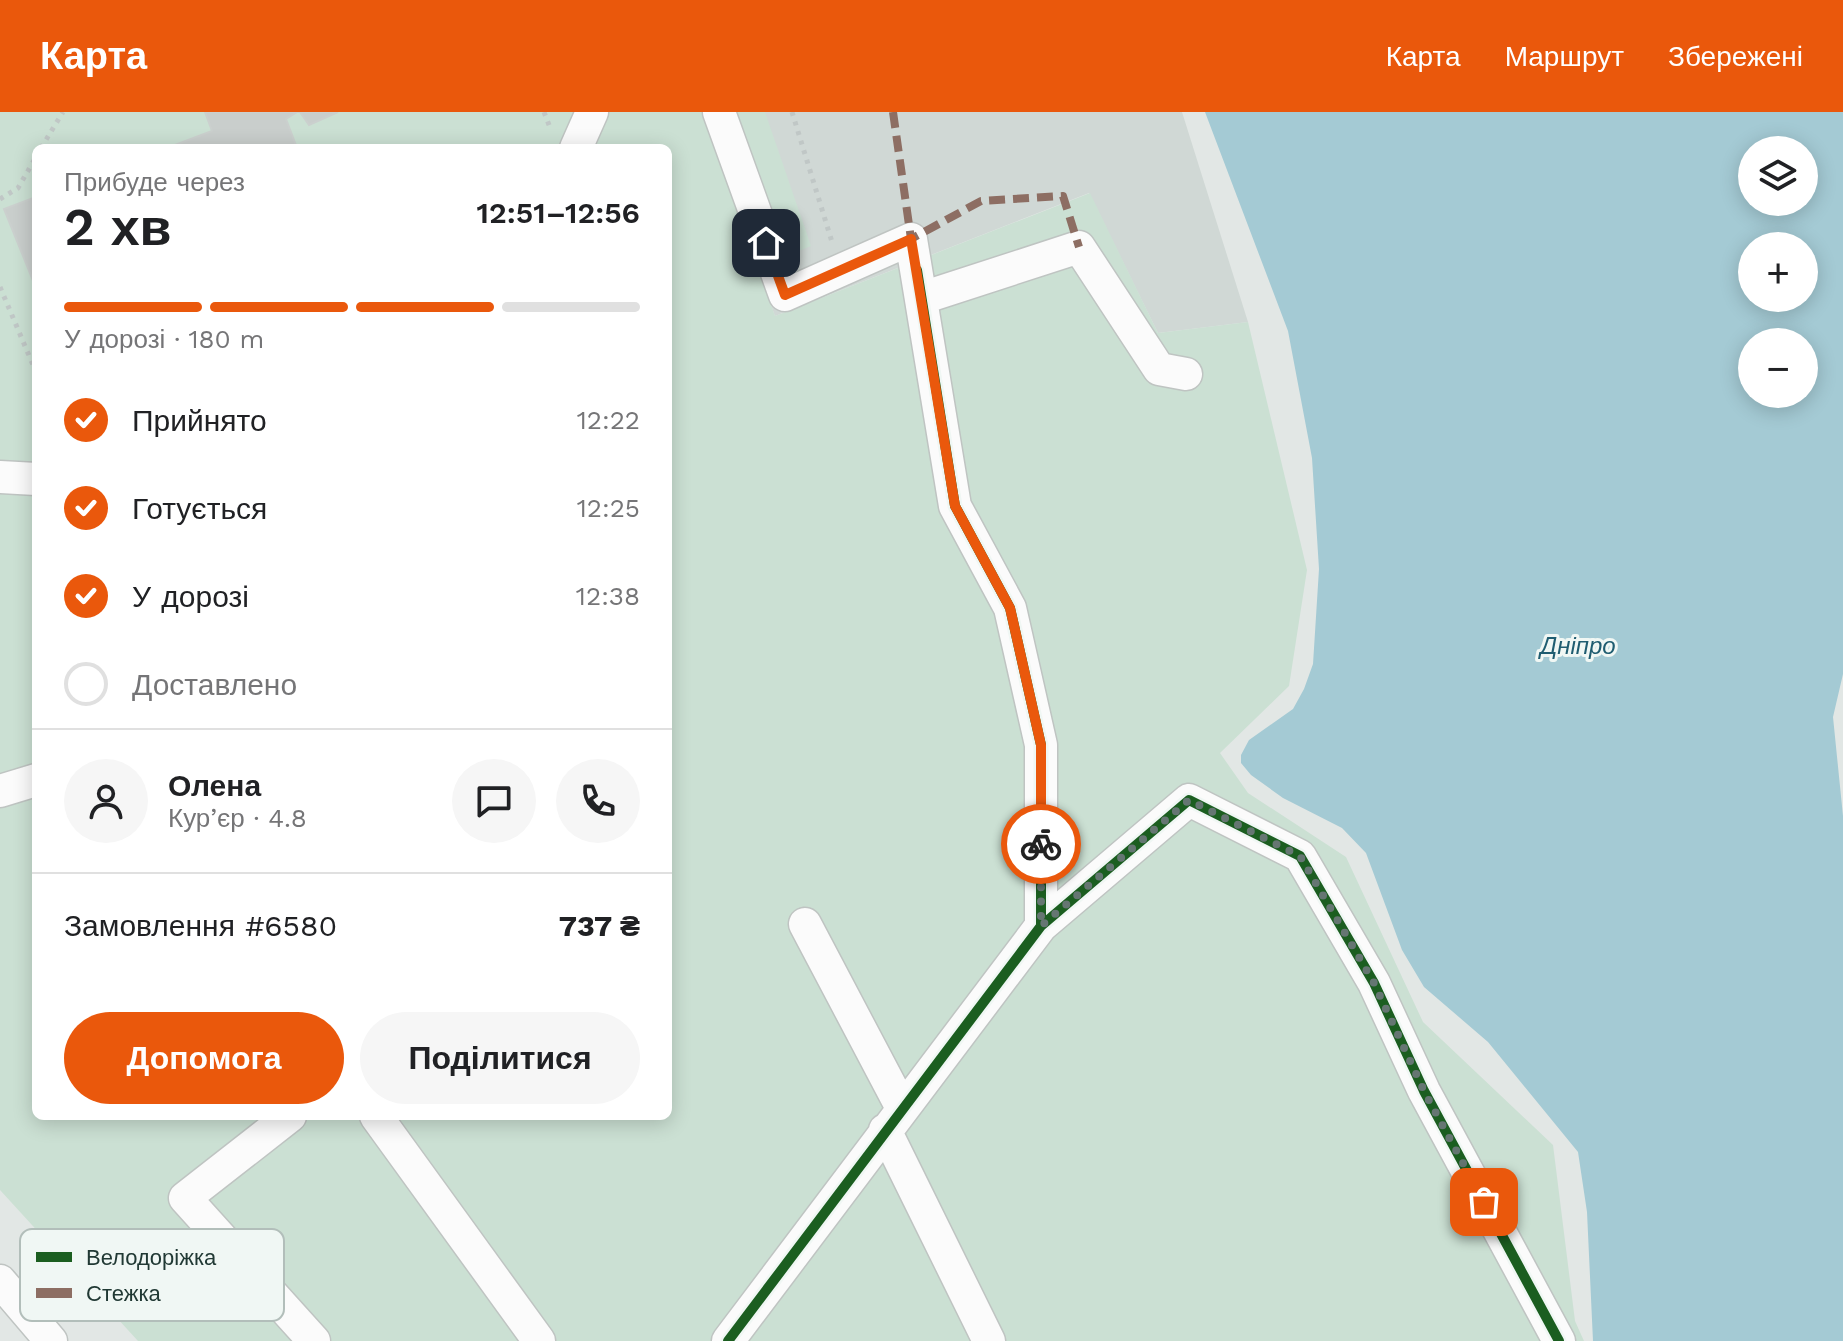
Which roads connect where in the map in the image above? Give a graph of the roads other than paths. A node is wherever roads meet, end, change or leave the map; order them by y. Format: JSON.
{"nodes":[{"id":1,"x":592,"y":112,"type":"edge"},
{"id":2,"x":719,"y":112,"type":"edge"},
{"id":3,"x":578,"y":144,"type":"edge"},
{"id":4,"x":919,"y":284,"type":"junction"},
{"id":5,"x":1186,"y":374,"type":"dead end"},
{"id":6,"x":0,"y":477,"type":"edge"},
{"id":7,"x":32,"y":479,"type":"edge"},
{"id":8,"x":32,"y":781,"type":"edge"},
{"id":9,"x":0,"y":791,"type":"edge"},
{"id":10,"x":805,"y":924,"type":"dead end"},
{"id":11,"x":1041,"y":926,"type":"junction"},
{"id":12,"x":894,"y":1119,"type":"junction"},
{"id":13,"x":285,"y":1120,"type":"edge"},
{"id":14,"x":379,"y":1120,"type":"edge"},
{"id":15,"x":213,"y":1229,"type":"edge"},
{"id":16,"x":0,"y":1281,"type":"edge"},
{"id":17,"x":20,"y":1305,"type":"edge"},
{"id":18,"x":284,"y":1308,"type":"edge"},
{"id":19,"x":34,"y":1321,"type":"edge"},
{"id":20,"x":51,"y":1341,"type":"edge"},
{"id":21,"x":314,"y":1341,"type":"edge"},
{"id":22,"x":539,"y":1341,"type":"edge"},
{"id":23,"x":728,"y":1341,"type":"edge"},
{"id":24,"x":989,"y":1341,"type":"edge"},
{"id":25,"x":1559,"y":1341,"type":"edge"}],
"edges":[{"from":1,"to":3,"type":"street"},
{"from":2,"to":4,"type":"street"},
{"from":4,"to":5,"type":"street"},
{"from":4,"to":11,"type":"street"},
{"from":6,"to":7,"type":"street"},
{"from":8,"to":9,"type":"street"},
{"from":10,"to":12,"type":"street"},
{"from":11,"to":12,"type":"street"},
{"from":11,"to":25,"type":"street"},
{"from":12,"to":23,"type":"street"},
{"from":12,"to":24,"type":"street"},
{"from":13,"to":15,"type":"street"},
{"from":14,"to":22,"type":"street"},
{"from":16,"to":17,"type":"street"},
{"from":18,"to":21,"type":"street"},
{"from":19,"to":20,"type":"street"}]}
